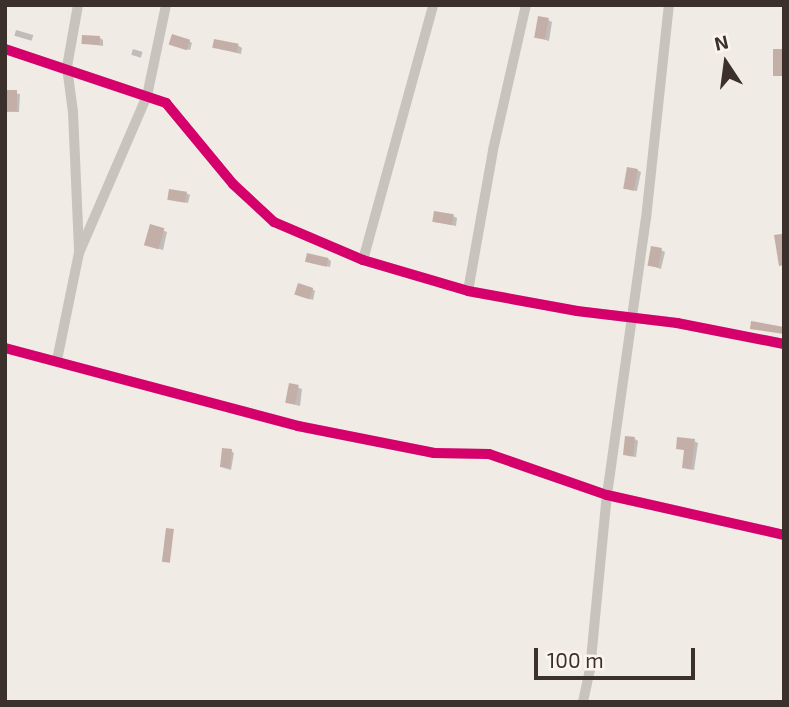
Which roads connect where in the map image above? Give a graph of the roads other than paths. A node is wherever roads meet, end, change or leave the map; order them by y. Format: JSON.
{"nodes":[{"id":1,"x":78,"y":5,"type":"edge"},
{"id":2,"x":166,"y":5,"type":"edge"},
{"id":3,"x":433,"y":5,"type":"edge"},
{"id":4,"x":526,"y":5,"type":"edge"},
{"id":5,"x":669,"y":5,"type":"edge"},
{"id":6,"x":5,"y":49,"type":"edge"},
{"id":7,"x":67,"y":67,"type":"junction"},
{"id":8,"x":147,"y":96,"type":"junction"},
{"id":9,"x":79,"y":253,"type":"junction"},
{"id":10,"x":363,"y":260,"type":"junction"},
{"id":11,"x":468,"y":291,"type":"junction"},
{"id":12,"x":633,"y":318,"type":"junction"},
{"id":13,"x":784,"y":344,"type":"edge"},
{"id":14,"x":5,"y":348,"type":"edge"},
{"id":15,"x":57,"y":360,"type":"junction"},
{"id":16,"x":607,"y":495,"type":"junction"},
{"id":17,"x":784,"y":535,"type":"edge"},
{"id":18,"x":583,"y":702,"type":"edge"}],
"edges":[{"from":1,"to":7,"type":"street"},
{"from":2,"to":8,"type":"street"},
{"from":3,"to":10,"type":"street"},
{"from":4,"to":11,"type":"street"},
{"from":5,"to":12,"type":"street"},
{"from":6,"to":7,"type":"street"},
{"from":7,"to":8,"type":"street"},
{"from":7,"to":9,"type":"street"},
{"from":8,"to":9,"type":"street"},
{"from":8,"to":10,"type":"street"},
{"from":9,"to":15,"type":"street"},
{"from":10,"to":11,"type":"street"},
{"from":11,"to":12,"type":"street"},
{"from":12,"to":13,"type":"street"},
{"from":12,"to":16,"type":"street"},
{"from":14,"to":15,"type":"street"},
{"from":15,"to":16,"type":"street"},
{"from":16,"to":17,"type":"street"},
{"from":16,"to":18,"type":"street"}]}
